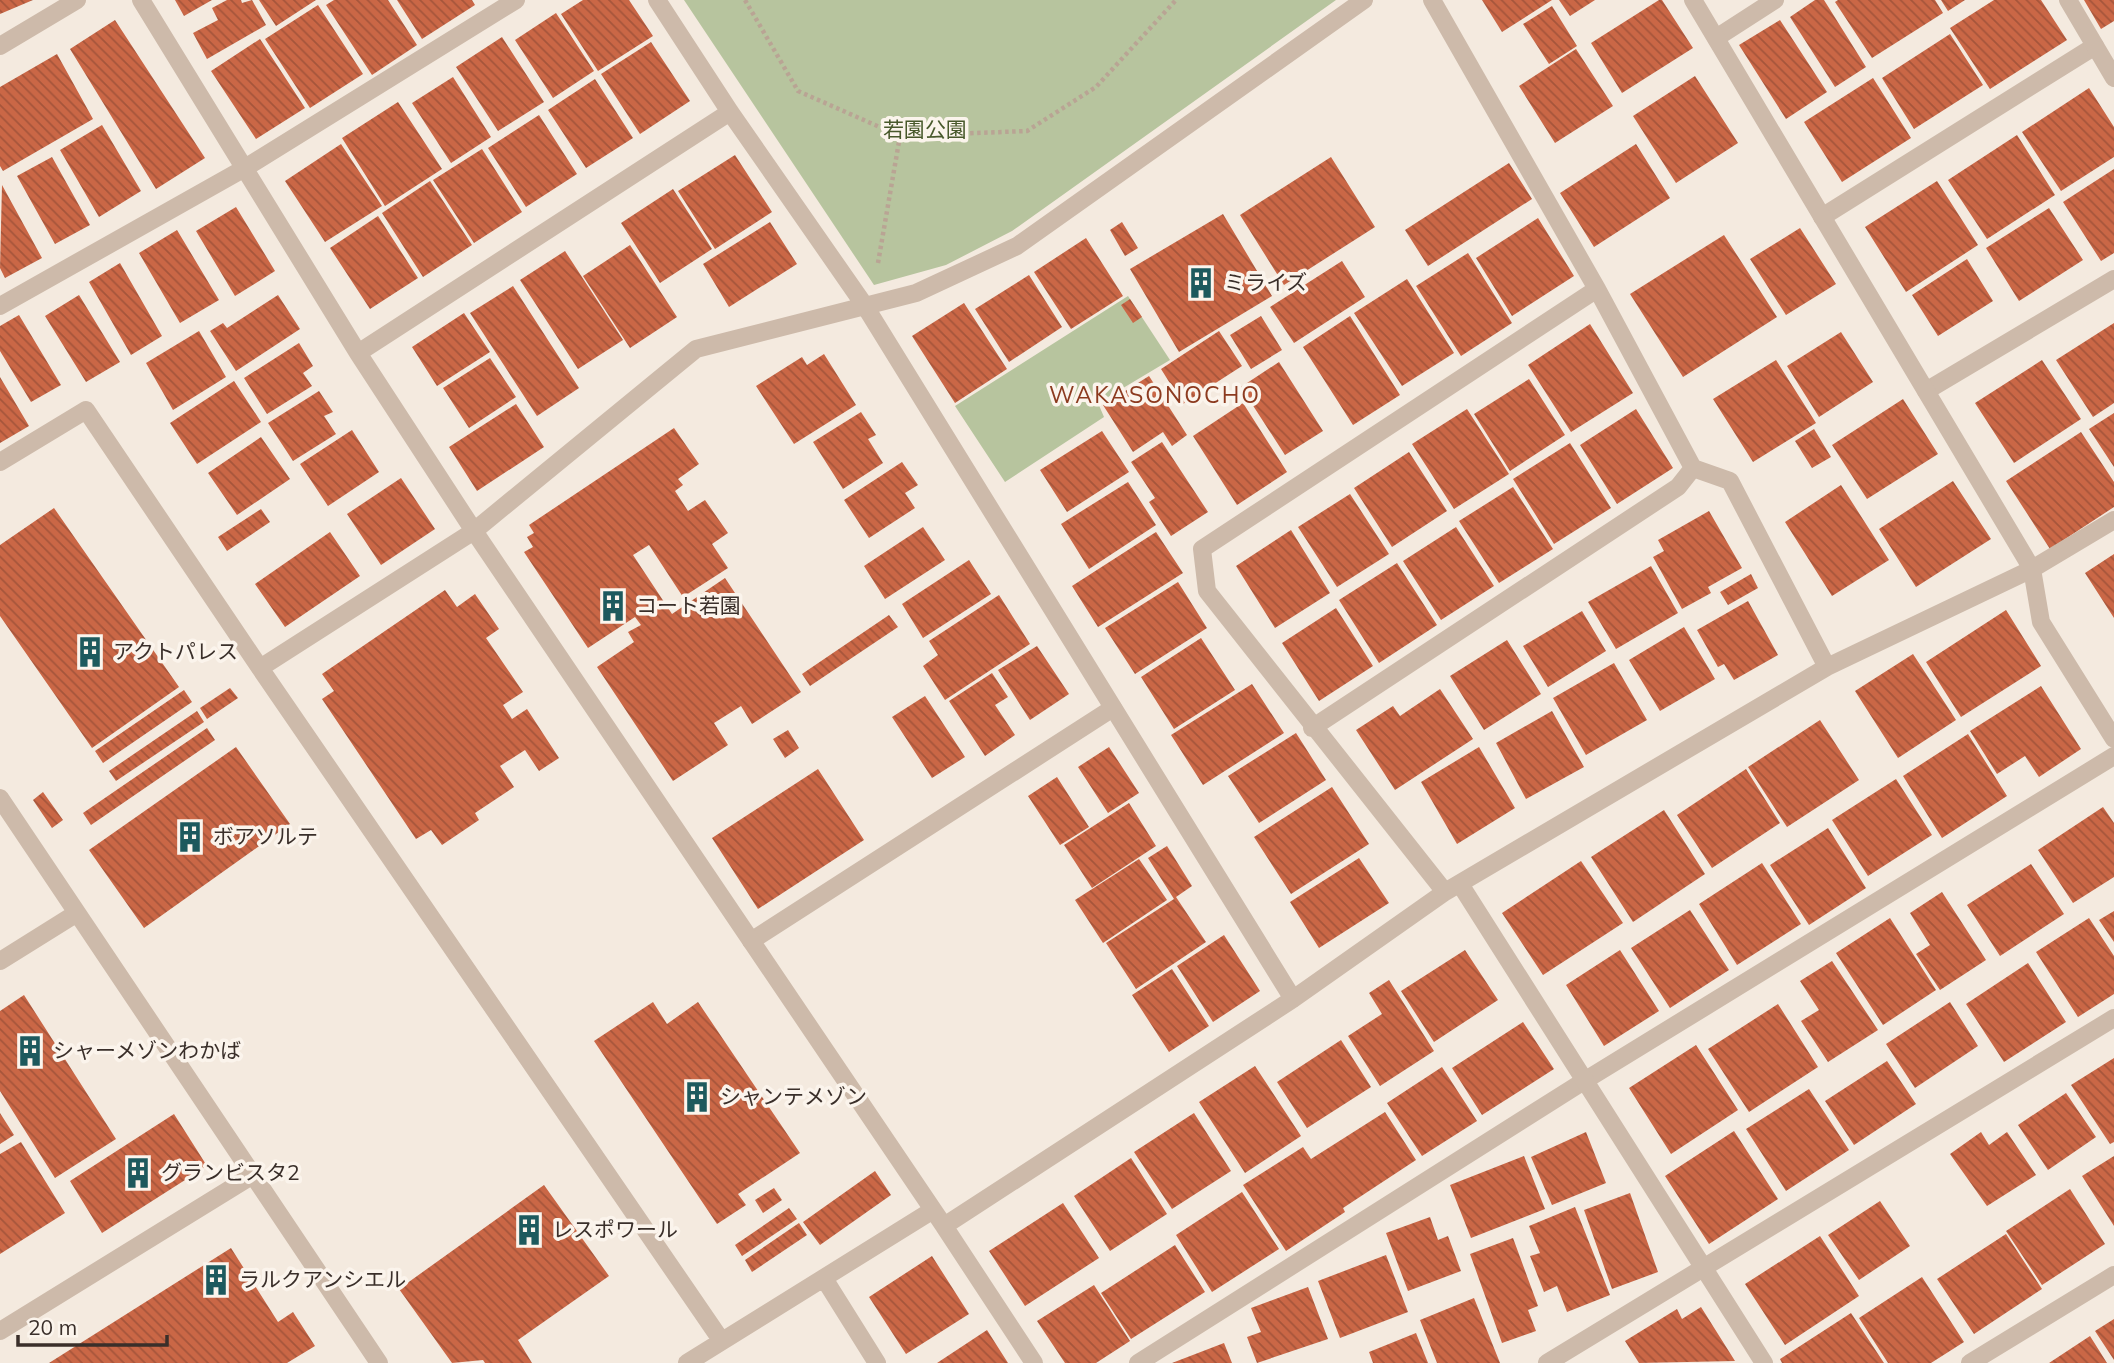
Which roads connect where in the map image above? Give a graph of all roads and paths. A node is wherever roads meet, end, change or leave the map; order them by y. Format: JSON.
{"nodes":[{"id":1,"x":78,"y":0,"type":"edge"},
{"id":2,"x":141,"y":0,"type":"edge"},
{"id":3,"x":516,"y":0,"type":"edge"},
{"id":4,"x":657,"y":0,"type":"edge"},
{"id":5,"x":745,"y":0,"type":"edge"},
{"id":6,"x":1176,"y":0,"type":"edge"},
{"id":7,"x":1364,"y":0,"type":"edge"},
{"id":8,"x":1432,"y":0,"type":"edge"},
{"id":9,"x":1693,"y":0,"type":"edge"},
{"id":10,"x":1775,"y":0,"type":"edge"},
{"id":11,"x":2068,"y":0,"type":"edge"},
{"id":12,"x":1716,"y":38,"type":"junction"},
{"id":13,"x":0,"y":46,"type":"edge"},
{"id":14,"x":2095,"y":46,"type":"junction"},
{"id":15,"x":2114,"y":78,"type":"edge"},
{"id":16,"x":730,"y":112,"type":"junction"},
{"id":17,"x":900,"y":136,"type":"junction"},
{"id":18,"x":245,"y":168,"type":"junction"},
{"id":19,"x":1822,"y":217,"type":"junction"},
{"id":20,"x":876,"y":272,"type":"dead end"},
{"id":21,"x":2114,"y":279,"type":"edge"},
{"id":22,"x":1597,"y":289,"type":"junction"},
{"id":23,"x":0,"y":306,"type":"edge"},
{"id":24,"x":865,"y":306,"type":"junction"},
{"id":25,"x":358,"y":353,"type":"junction"},
{"id":26,"x":1926,"y":391,"type":"junction"},
{"id":27,"x":0,"y":462,"type":"edge"},
{"id":28,"x":1693,"y":468,"type":"junction"},
{"id":29,"x":2114,"y":520,"type":"edge"},
{"id":30,"x":474,"y":531,"type":"junction"},
{"id":31,"x":2032,"y":569,"type":"junction"},
{"id":32,"x":1828,"y":667,"type":"junction"},
{"id":33,"x":260,"y":668,"type":"junction"},
{"id":34,"x":1113,"y":708,"type":"junction"},
{"id":35,"x":1312,"y":728,"type":"junction"},
{"id":36,"x":2114,"y":739,"type":"edge"},
{"id":37,"x":2114,"y":756,"type":"edge"},
{"id":38,"x":0,"y":798,"type":"edge"},
{"id":39,"x":1452,"y":888,"type":"junction"},
{"id":40,"x":77,"y":913,"type":"junction"},
{"id":41,"x":751,"y":941,"type":"junction"},
{"id":42,"x":0,"y":961,"type":"edge"},
{"id":43,"x":1293,"y":999,"type":"junction"},
{"id":44,"x":2114,"y":1018,"type":"edge"},
{"id":45,"x":1584,"y":1081,"type":"junction"},
{"id":46,"x":253,"y":1175,"type":"junction"},
{"id":47,"x":933,"y":1210,"type":"junction"},
{"id":48,"x":944,"y":1226,"type":"junction"},
{"id":49,"x":1703,"y":1266,"type":"junction"},
{"id":50,"x":2114,"y":1275,"type":"edge"},
{"id":51,"x":825,"y":1280,"type":"junction"},
{"id":52,"x":0,"y":1331,"type":"edge"},
{"id":53,"x":721,"y":1340,"type":"junction"},
{"id":54,"x":379,"y":1363,"type":"edge"},
{"id":55,"x":687,"y":1363,"type":"edge"},
{"id":56,"x":877,"y":1363,"type":"edge"},
{"id":57,"x":1034,"y":1363,"type":"edge"},
{"id":58,"x":1138,"y":1363,"type":"edge"},
{"id":59,"x":1547,"y":1363,"type":"edge"},
{"id":60,"x":1764,"y":1363,"type":"edge"},
{"id":61,"x":1970,"y":1363,"type":"edge"}],
"edges":[{"from":1,"to":13,"type":"street"},
{"from":2,"to":18,"type":"street"},
{"from":3,"to":18,"type":"street"},
{"from":4,"to":16,"type":"street"},
{"from":5,"to":17,"type":"path"},
{"from":6,"to":17,"type":"path"},
{"from":7,"to":24,"type":"street"},
{"from":8,"to":22,"type":"street"},
{"from":9,"to":12,"type":"street"},
{"from":10,"to":12,"type":"street"},
{"from":11,"to":14,"type":"street"},
{"from":12,"to":19,"type":"street"},
{"from":14,"to":15,"type":"street"},
{"from":14,"to":19,"type":"street"},
{"from":16,"to":24,"type":"street"},
{"from":16,"to":25,"type":"street"},
{"from":17,"to":20,"type":"path"},
{"from":18,"to":23,"type":"street"},
{"from":18,"to":25,"type":"street"},
{"from":19,"to":26,"type":"street"},
{"from":21,"to":26,"type":"street"},
{"from":22,"to":28,"type":"street"},
{"from":22,"to":35,"type":"street"},
{"from":24,"to":30,"type":"street"},
{"from":24,"to":34,"type":"street"},
{"from":25,"to":30,"type":"street"},
{"from":26,"to":31,"type":"street"},
{"from":27,"to":33,"type":"street"},
{"from":28,"to":32,"type":"street"},
{"from":28,"to":35,"type":"street"},
{"from":29,"to":31,"type":"street"},
{"from":30,"to":33,"type":"street"},
{"from":30,"to":41,"type":"street"},
{"from":31,"to":32,"type":"street"},
{"from":31,"to":36,"type":"street"},
{"from":32,"to":39,"type":"street"},
{"from":33,"to":53,"type":"street"},
{"from":34,"to":41,"type":"street"},
{"from":34,"to":43,"type":"street"},
{"from":35,"to":39,"type":"street"},
{"from":37,"to":45,"type":"street"},
{"from":38,"to":40,"type":"street"},
{"from":39,"to":43,"type":"street"},
{"from":39,"to":45,"type":"street"},
{"from":40,"to":42,"type":"street"},
{"from":40,"to":46,"type":"street"},
{"from":41,"to":47,"type":"street"},
{"from":43,"to":48,"type":"street"},
{"from":44,"to":49,"type":"street"},
{"from":45,"to":49,"type":"street"},
{"from":45,"to":58,"type":"street"},
{"from":46,"to":52,"type":"street"},
{"from":46,"to":54,"type":"street"},
{"from":47,"to":48,"type":"street"},
{"from":47,"to":51,"type":"street"},
{"from":48,"to":57,"type":"street"},
{"from":49,"to":59,"type":"street"},
{"from":49,"to":60,"type":"street"},
{"from":50,"to":61,"type":"street"},
{"from":51,"to":53,"type":"street"},
{"from":51,"to":56,"type":"street"},
{"from":53,"to":55,"type":"street"}]}
